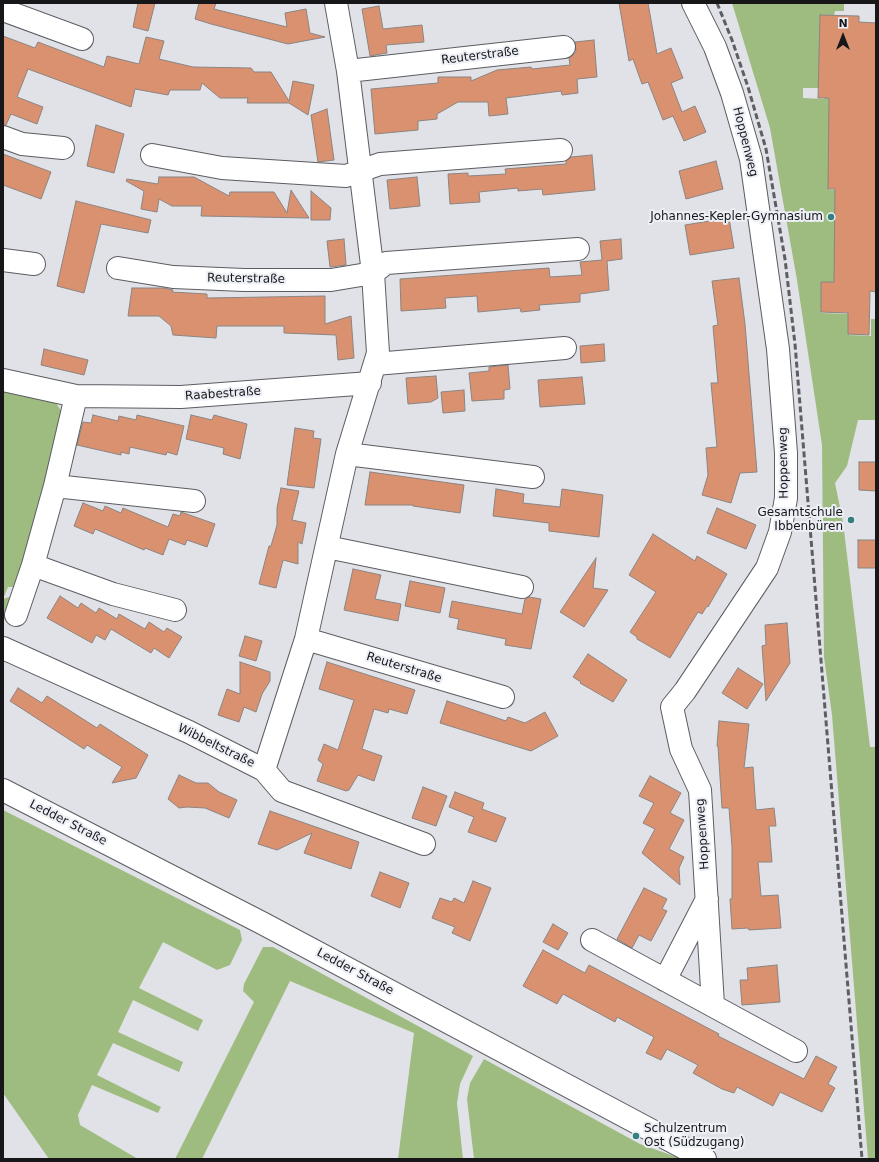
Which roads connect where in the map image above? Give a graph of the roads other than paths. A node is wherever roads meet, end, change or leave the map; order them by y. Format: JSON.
{"nodes":[{"id":1,"x":336,"y":3,"type":"edge"},
{"id":2,"x":693,"y":3,"type":"edge"},
{"id":3,"x":3,"y":10,"type":"edge"},
{"id":4,"x":82,"y":39,"type":"dead end"},
{"id":5,"x":564,"y":47,"type":"dead end"},
{"id":6,"x":348,"y":71,"type":"junction"},
{"id":7,"x":3,"y":137,"type":"edge"},
{"id":8,"x":63,"y":148,"type":"dead end"},
{"id":9,"x":560,"y":150,"type":"dead end"},
{"id":10,"x":152,"y":155,"type":"dead end"},
{"id":11,"x":361,"y":171,"type":"junction"},
{"id":12,"x":578,"y":249,"type":"dead end"},
{"id":13,"x":3,"y":260,"type":"edge"},
{"id":14,"x":34,"y":264,"type":"dead end"},
{"id":15,"x":118,"y":268,"type":"dead end"},
{"id":16,"x":373,"y":273,"type":"junction"},
{"id":17,"x":565,"y":348,"type":"dead end"},
{"id":18,"x":372,"y":374,"type":"junction"},
{"id":19,"x":3,"y":380,"type":"edge"},
{"id":20,"x":76,"y":396,"type":"junction"},
{"id":21,"x":347,"y":454,"type":"junction"},
{"id":22,"x":533,"y":476,"type":"dead end"},
{"id":23,"x":55,"y":486,"type":"junction"},
{"id":24,"x":194,"y":501,"type":"dead end"},
{"id":25,"x":327,"y":547,"type":"junction"},
{"id":26,"x":33,"y":565,"type":"junction"},
{"id":27,"x":522,"y":587,"type":"dead end"},
{"id":28,"x":175,"y":610,"type":"dead end"},
{"id":29,"x":16,"y":615,"type":"dead end"},
{"id":30,"x":306,"y":639,"type":"junction"},
{"id":31,"x":3,"y":648,"type":"edge"},
{"id":32,"x":503,"y":697,"type":"dead end"},
{"id":33,"x":264,"y":770,"type":"junction"},
{"id":34,"x":3,"y":790,"type":"edge"},
{"id":35,"x":424,"y":844,"type":"dead end"},
{"id":36,"x":707,"y":899,"type":"junction"},
{"id":37,"x":592,"y":940,"type":"dead end"},
{"id":38,"x":665,"y":980,"type":"junction"},
{"id":39,"x":713,"y":1006,"type":"junction"},
{"id":40,"x":796,"y":1051,"type":"dead end"},
{"id":41,"x":705,"y":1159,"type":"edge"}],
"edges":[{"from":1,"to":6,"type":"street"},
{"from":2,"to":36,"type":"street","name":"Hoppenweg"},
{"from":3,"to":4,"type":"street"},
{"from":5,"to":6,"type":"street","name":"Reuterstraße"},
{"from":6,"to":11,"type":"street"},
{"from":7,"to":8,"type":"street"},
{"from":9,"to":11,"type":"street"},
{"from":10,"to":11,"type":"street"},
{"from":11,"to":16,"type":"street"},
{"from":12,"to":16,"type":"street","name":"Reuterstraße"},
{"from":13,"to":14,"type":"street"},
{"from":15,"to":16,"type":"street","name":"Reuterstraße"},
{"from":16,"to":18,"type":"street"},
{"from":17,"to":18,"type":"street"},
{"from":18,"to":20,"type":"street","name":"Raabestraße"},
{"from":18,"to":21,"type":"street"},
{"from":19,"to":20,"type":"street","name":"Raabestraße"},
{"from":20,"to":23,"type":"street"},
{"from":21,"to":22,"type":"street"},
{"from":21,"to":25,"type":"street"},
{"from":23,"to":24,"type":"street"},
{"from":23,"to":26,"type":"street"},
{"from":25,"to":27,"type":"street"},
{"from":25,"to":30,"type":"street"},
{"from":26,"to":28,"type":"street"},
{"from":26,"to":29,"type":"street"},
{"from":30,"to":32,"type":"street","name":"Reuterstraße"},
{"from":30,"to":33,"type":"street"},
{"from":31,"to":33,"type":"street","name":"Wibbeltstraße"},
{"from":33,"to":35,"type":"street","name":"Wibbeltstraße"},
{"from":34,"to":41,"type":"street","name":"Ledder Straße"},
{"from":36,"to":38,"type":"street"},
{"from":36,"to":39,"type":"street","name":"Hoppenweg"},
{"from":37,"to":38,"type":"street"},
{"from":38,"to":39,"type":"street"},
{"from":39,"to":40,"type":"street"}]}
